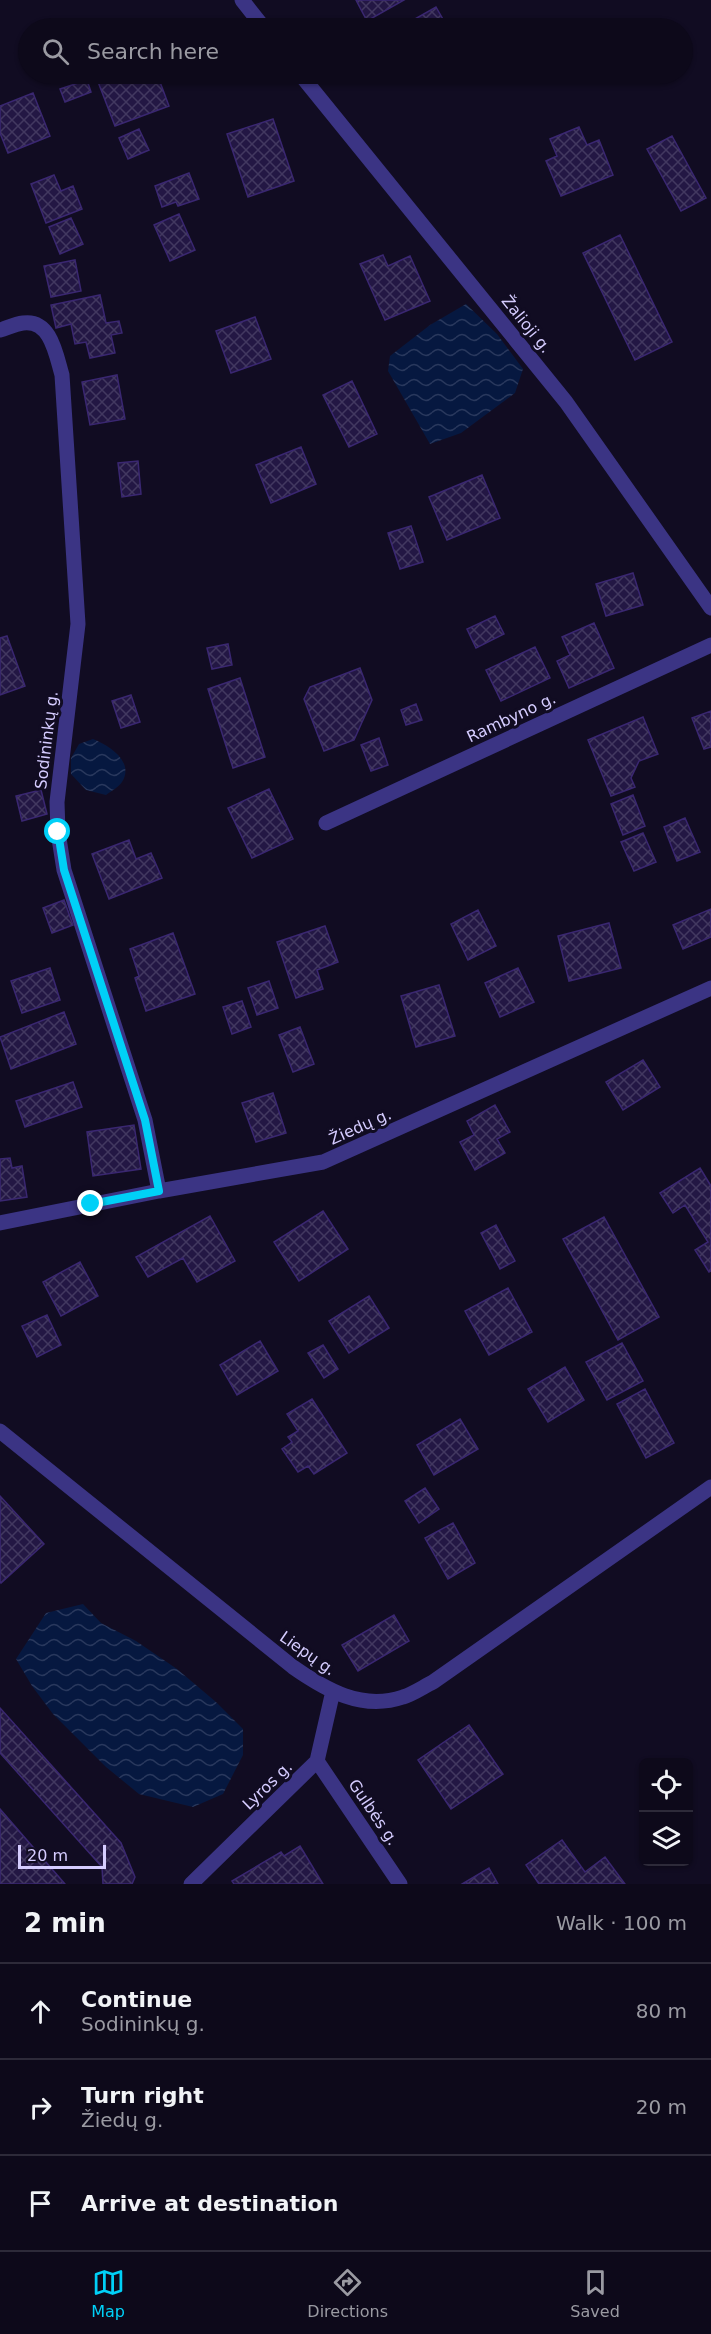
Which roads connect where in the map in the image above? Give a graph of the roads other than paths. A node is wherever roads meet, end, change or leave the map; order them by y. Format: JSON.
{"nodes":[{"id":1,"x":242,"y":0,"type":"edge"},
{"id":2,"x":256,"y":18,"type":"edge"},
{"id":3,"x":308,"y":84,"type":"edge"},
{"id":4,"x":0,"y":330,"type":"edge"},
{"id":5,"x":711,"y":608,"type":"edge"},
{"id":6,"x":711,"y":645,"type":"edge"},
{"id":7,"x":326,"y":823,"type":"dead end"},
{"id":8,"x":711,"y":988,"type":"edge"},
{"id":9,"x":159,"y":1191,"type":"junction"},
{"id":10,"x":0,"y":1223,"type":"edge"},
{"id":11,"x":0,"y":1431,"type":"edge"},
{"id":12,"x":711,"y":1487,"type":"edge"},
{"id":13,"x":333,"y":1691,"type":"junction"},
{"id":14,"x":317,"y":1761,"type":"junction"},
{"id":15,"x":191,"y":1884,"type":"edge"},
{"id":16,"x":400,"y":1884,"type":"edge"}],
"edges":[{"from":1,"to":2,"type":"street"},
{"from":3,"to":5,"type":"street","name":"Žalioji g."},
{"from":4,"to":9,"type":"street","name":"Sodininkų g."},
{"from":6,"to":7,"type":"street","name":"Rambyno g."},
{"from":8,"to":9,"type":"street","name":"Žiedų g."},
{"from":9,"to":10,"type":"street","name":"Žiedų g."},
{"from":11,"to":13,"type":"street","name":"Liepų g."},
{"from":12,"to":13,"type":"street","name":"Liepų g."},
{"from":13,"to":14,"type":"street","name":"Lyros g."},
{"from":14,"to":15,"type":"street","name":"Lyros g."},
{"from":14,"to":16,"type":"street","name":"Gulbės g."}]}
